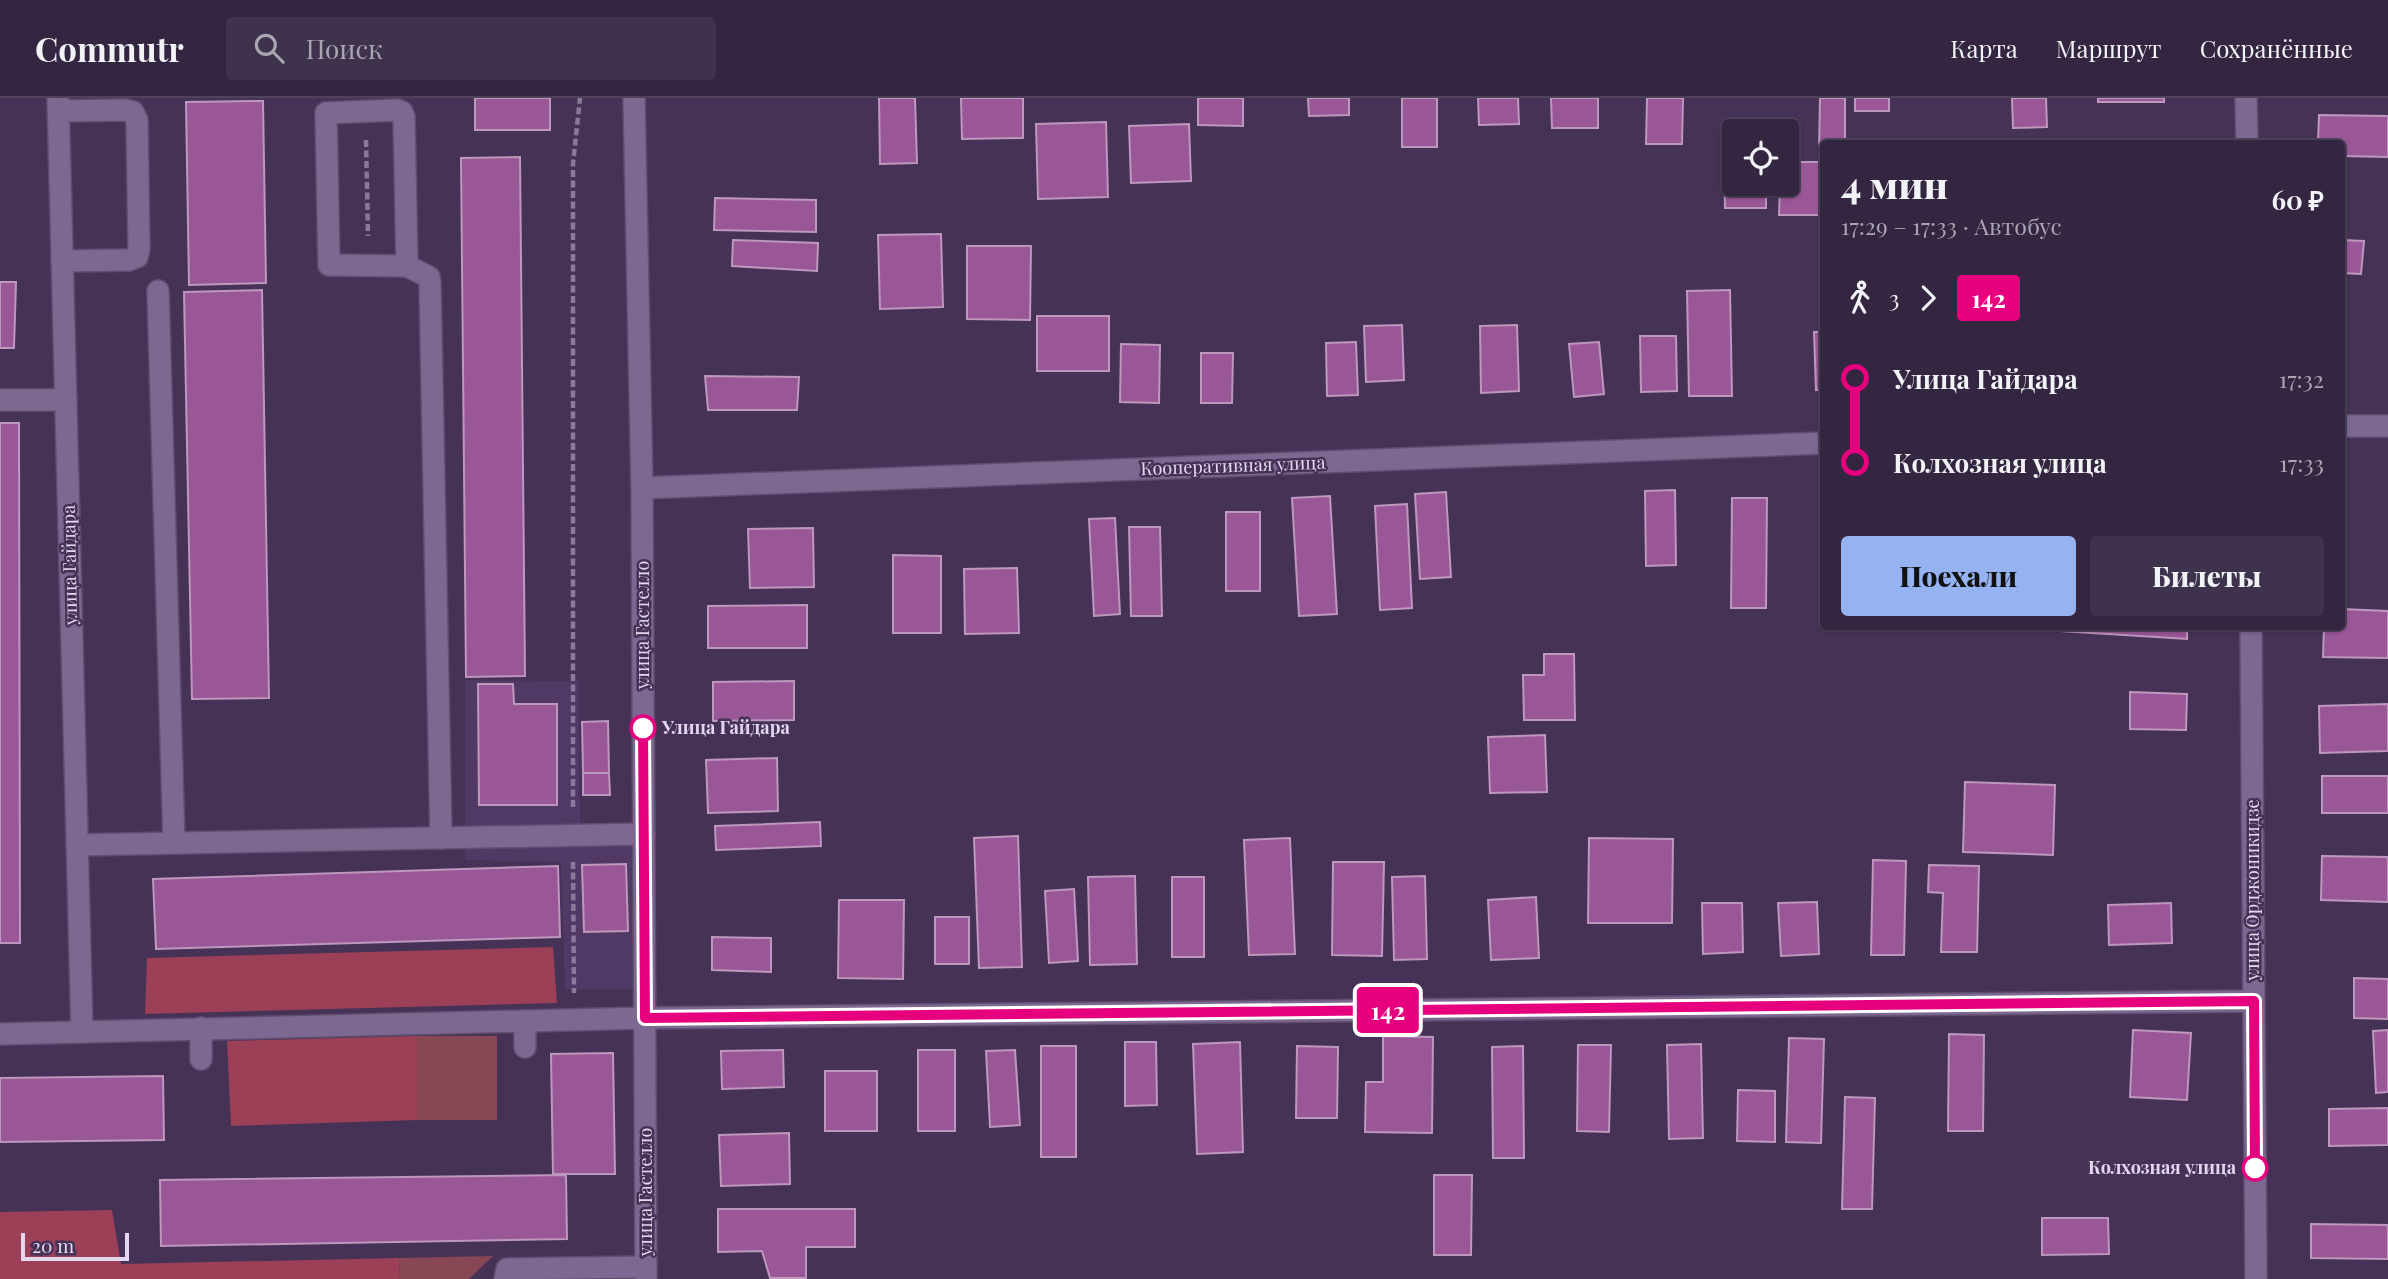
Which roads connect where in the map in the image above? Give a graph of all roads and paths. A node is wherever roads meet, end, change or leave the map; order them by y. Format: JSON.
{"nodes":[{"id":1,"x":580,"y":98,"type":"edge"},
{"id":2,"x":634,"y":98,"type":"edge"},
{"id":3,"x":2246,"y":98,"type":"edge"},
{"id":4,"x":58,"y":104,"type":"edge"},
{"id":5,"x":366,"y":111,"type":"junction"},
{"id":6,"x":2247,"y":140,"type":"edge"},
{"id":7,"x":62,"y":261,"type":"junction"},
{"id":8,"x":368,"y":266,"type":"junction"},
{"id":9,"x":407,"y":266,"type":"junction"},
{"id":10,"x":158,"y":291,"type":"dead end"},
{"id":11,"x":0,"y":400,"type":"edge"},
{"id":12,"x":66,"y":400,"type":"junction"},
{"id":13,"x":2345,"y":426,"type":"edge"},
{"id":14,"x":2388,"y":426,"type":"edge"},
{"id":15,"x":1820,"y":443,"type":"edge"},
{"id":16,"x":642,"y":488,"type":"junction"},
{"id":17,"x":2252,"y":630,"type":"edge"},
{"id":18,"x":644,"y":834,"type":"junction"},
{"id":19,"x":573,"y":836,"type":"junction"},
{"id":20,"x":441,"y":838,"type":"junction"},
{"id":21,"x":174,"y":843,"type":"junction"},
{"id":22,"x":77,"y":845,"type":"junction"},
{"id":23,"x":2254,"y":1001,"type":"junction"},
{"id":24,"x":645,"y":1018,"type":"junction"},
{"id":25,"x":574,"y":1019,"type":"junction"},
{"id":26,"x":525,"y":1021,"type":"junction"},
{"id":27,"x":201,"y":1028,"type":"junction"},
{"id":28,"x":82,"y":1032,"type":"junction"},
{"id":29,"x":0,"y":1034,"type":"edge"},
{"id":30,"x":525,"y":1047,"type":"dead end"},
{"id":31,"x":201,"y":1059,"type":"dead end"},
{"id":32,"x":646,"y":1273,"type":"edge"},
{"id":33,"x":505,"y":1279,"type":"edge"},
{"id":34,"x":2256,"y":1279,"type":"edge"}],
"edges":[{"from":1,"to":19,"type":"path"},
{"from":2,"to":16,"type":"street","name":"улица Гастелло"},
{"from":3,"to":6,"type":"street"},
{"from":4,"to":7,"type":"street","name":"улица Гайдара"},
{"from":4,"to":7,"type":"street"},
{"from":5,"to":8,"type":"path"},
{"from":5,"to":8,"type":"street"},
{"from":5,"to":9,"type":"street"},
{"from":7,"to":12,"type":"street","name":"улица Гайдара"},
{"from":8,"to":9,"type":"street"},
{"from":9,"to":20,"type":"street"},
{"from":10,"to":21,"type":"street"},
{"from":11,"to":12,"type":"street"},
{"from":12,"to":22,"type":"street","name":"улица Гайдара"},
{"from":13,"to":14,"type":"street"},
{"from":15,"to":16,"type":"street","name":"Кооперативная улица"},
{"from":16,"to":18,"type":"street","name":"улица Гастелло"},
{"from":17,"to":23,"type":"street","name":"улица Орджоникидзе"},
{"from":18,"to":19,"type":"street"},
{"from":18,"to":24,"type":"street","name":"улица Гастелло"},
{"from":19,"to":20,"type":"street"},
{"from":19,"to":25,"type":"path"},
{"from":20,"to":21,"type":"street"},
{"from":21,"to":22,"type":"street"},
{"from":22,"to":28,"type":"street","name":"улица Гайдара"},
{"from":23,"to":24,"type":"street"},
{"from":23,"to":34,"type":"street","name":"улица Орджоникидзе"},
{"from":24,"to":25,"type":"street"},
{"from":24,"to":32,"type":"street","name":"улица Гастелло"},
{"from":25,"to":26,"type":"street"},
{"from":26,"to":27,"type":"street"},
{"from":26,"to":30,"type":"street"},
{"from":27,"to":28,"type":"street"},
{"from":27,"to":31,"type":"street"},
{"from":28,"to":29,"type":"street"},
{"from":32,"to":33,"type":"street"}]}
